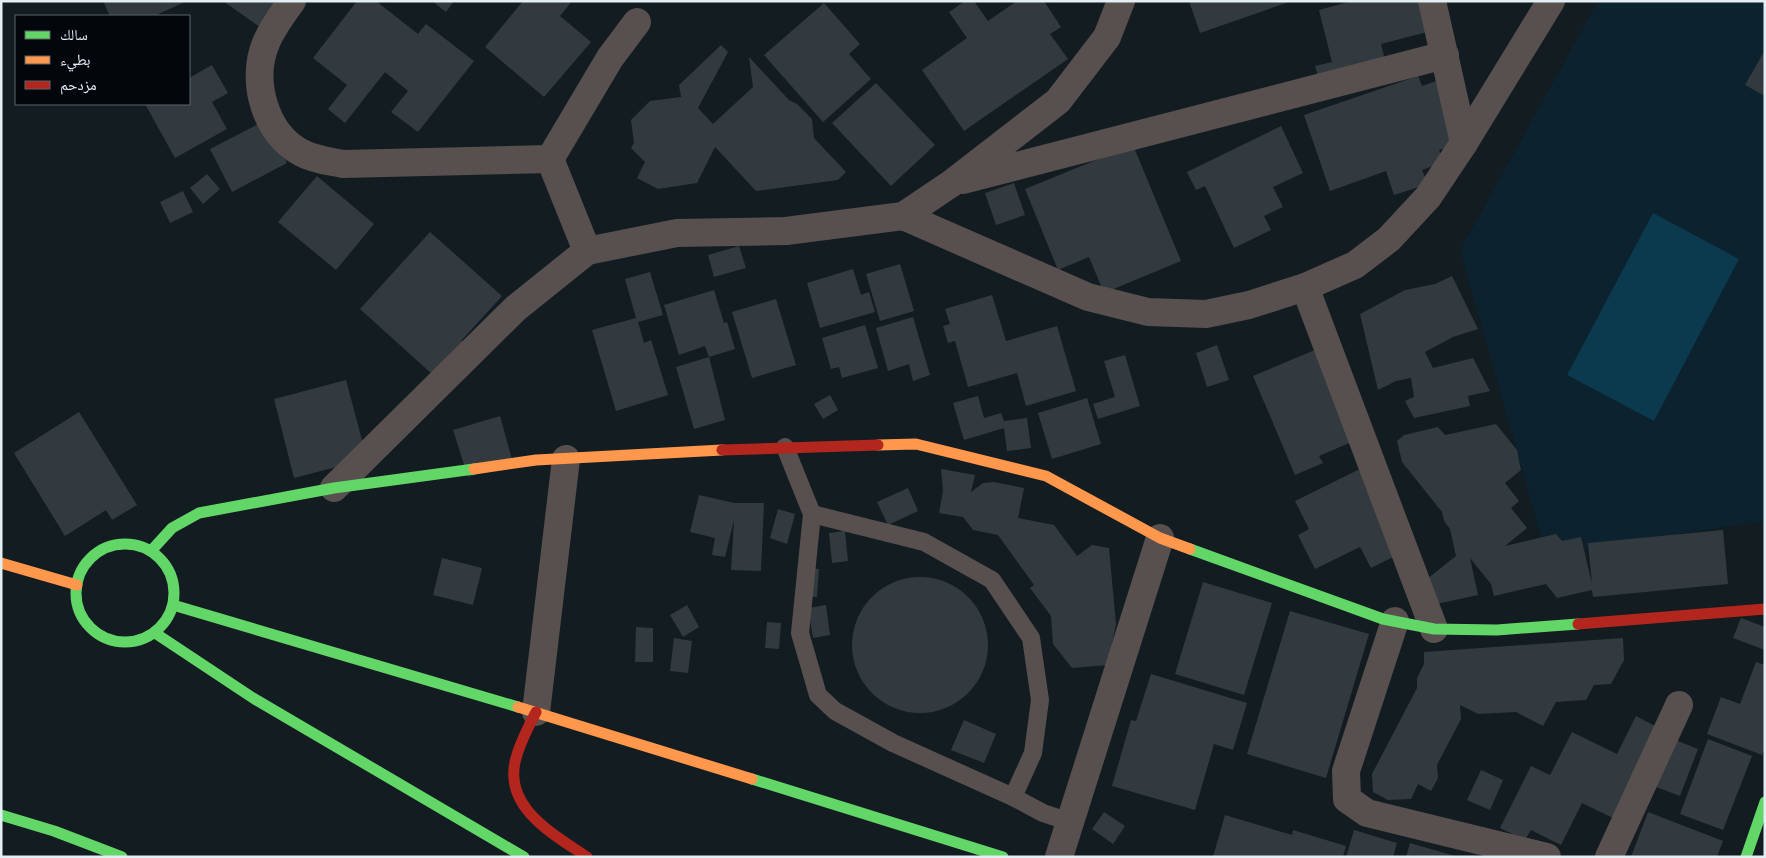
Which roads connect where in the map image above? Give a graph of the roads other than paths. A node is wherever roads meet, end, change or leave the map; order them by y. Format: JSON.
{"nodes":[{"id":1,"x":292,"y":1,"type":"edge"},
{"id":2,"x":1121,"y":1,"type":"edge"},
{"id":3,"x":1432,"y":1,"type":"edge"},
{"id":4,"x":1551,"y":1,"type":"edge"},
{"id":5,"x":637,"y":22,"type":"dead end"},
{"id":6,"x":1445,"y":55,"type":"junction"},
{"id":7,"x":1464,"y":143,"type":"junction"},
{"id":8,"x":550,"y":159,"type":"junction"},
{"id":9,"x":952,"y":183,"type":"junction"},
{"id":10,"x":903,"y":216,"type":"junction"},
{"id":11,"x":587,"y":251,"type":"junction"},
{"id":12,"x":1305,"y":287,"type":"junction"},
{"id":13,"x":785,"y":447,"type":"junction"},
{"id":14,"x":566,"y":459,"type":"junction"},
{"id":15,"x":334,"y":488,"type":"junction"},
{"id":16,"x":812,"y":514,"type":"junction"},
{"id":17,"x":1160,"y":538,"type":"junction"},
{"id":18,"x":151,"y":551,"type":"junction"},
{"id":19,"x":1,"y":563,"type":"edge"},
{"id":20,"x":77,"y":585,"type":"junction"},
{"id":21,"x":173,"y":606,"type":"junction"},
{"id":22,"x":1765,"y":609,"type":"edge"},
{"id":23,"x":1395,"y":621,"type":"junction"},
{"id":24,"x":1434,"y":629,"type":"junction"},
{"id":25,"x":155,"y":633,"type":"junction"},
{"id":26,"x":1679,"y":705,"type":"dead end"},
{"id":27,"x":536,"y":712,"type":"junction"},
{"id":28,"x":1013,"y":798,"type":"junction"},
{"id":29,"x":1765,"y":802,"type":"edge"},
{"id":30,"x":1,"y":815,"type":"edge"},
{"id":31,"x":1070,"y":822,"type":"junction"},
{"id":32,"x":122,"y":857,"type":"edge"},
{"id":33,"x":524,"y":857,"type":"edge"},
{"id":34,"x":587,"y":857,"type":"edge"},
{"id":35,"x":1003,"y":857,"type":"edge"},
{"id":36,"x":1059,"y":857,"type":"edge"},
{"id":37,"x":1547,"y":857,"type":"edge"},
{"id":38,"x":1609,"y":857,"type":"edge"},
{"id":39,"x":1746,"y":857,"type":"edge"}],
"edges":[{"from":1,"to":8,"type":"street"},
{"from":2,"to":9,"type":"street"},
{"from":3,"to":6,"type":"street"},
{"from":4,"to":7,"type":"street"},
{"from":5,"to":8,"type":"street"},
{"from":6,"to":7,"type":"street"},
{"from":6,"to":9,"type":"street"},
{"from":7,"to":12,"type":"street"},
{"from":8,"to":11,"type":"street"},
{"from":9,"to":10,"type":"street"},
{"from":10,"to":11,"type":"street"},
{"from":10,"to":12,"type":"street"},
{"from":11,"to":15,"type":"street"},
{"from":12,"to":24,"type":"street"},
{"from":13,"to":14,"type":"main road"},
{"from":13,"to":16,"type":"lane"},
{"from":13,"to":17,"type":"main road"},
{"from":14,"to":15,"type":"main road"},
{"from":14,"to":27,"type":"street"},
{"from":15,"to":18,"type":"main road"},
{"from":16,"to":28,"type":"lane"},
{"from":16,"to":28,"type":"lane"},
{"from":17,"to":23,"type":"main road"},
{"from":17,"to":31,"type":"street"},
{"from":18,"to":20,"type":"main road"},
{"from":18,"to":21,"type":"main road"},
{"from":19,"to":20,"type":"main road"},
{"from":20,"to":25,"type":"main road"},
{"from":21,"to":25,"type":"main road"},
{"from":21,"to":27,"type":"main road"},
{"from":22,"to":24,"type":"main road"},
{"from":23,"to":24,"type":"main road"},
{"from":23,"to":37,"type":"street"},
{"from":25,"to":33,"type":"main road"},
{"from":26,"to":38,"type":"street"},
{"from":27,"to":34,"type":"main road"},
{"from":27,"to":35,"type":"main road"},
{"from":28,"to":31,"type":"lane"},
{"from":29,"to":39,"type":"main road"},
{"from":30,"to":32,"type":"main road"},
{"from":31,"to":36,"type":"street"}]}
